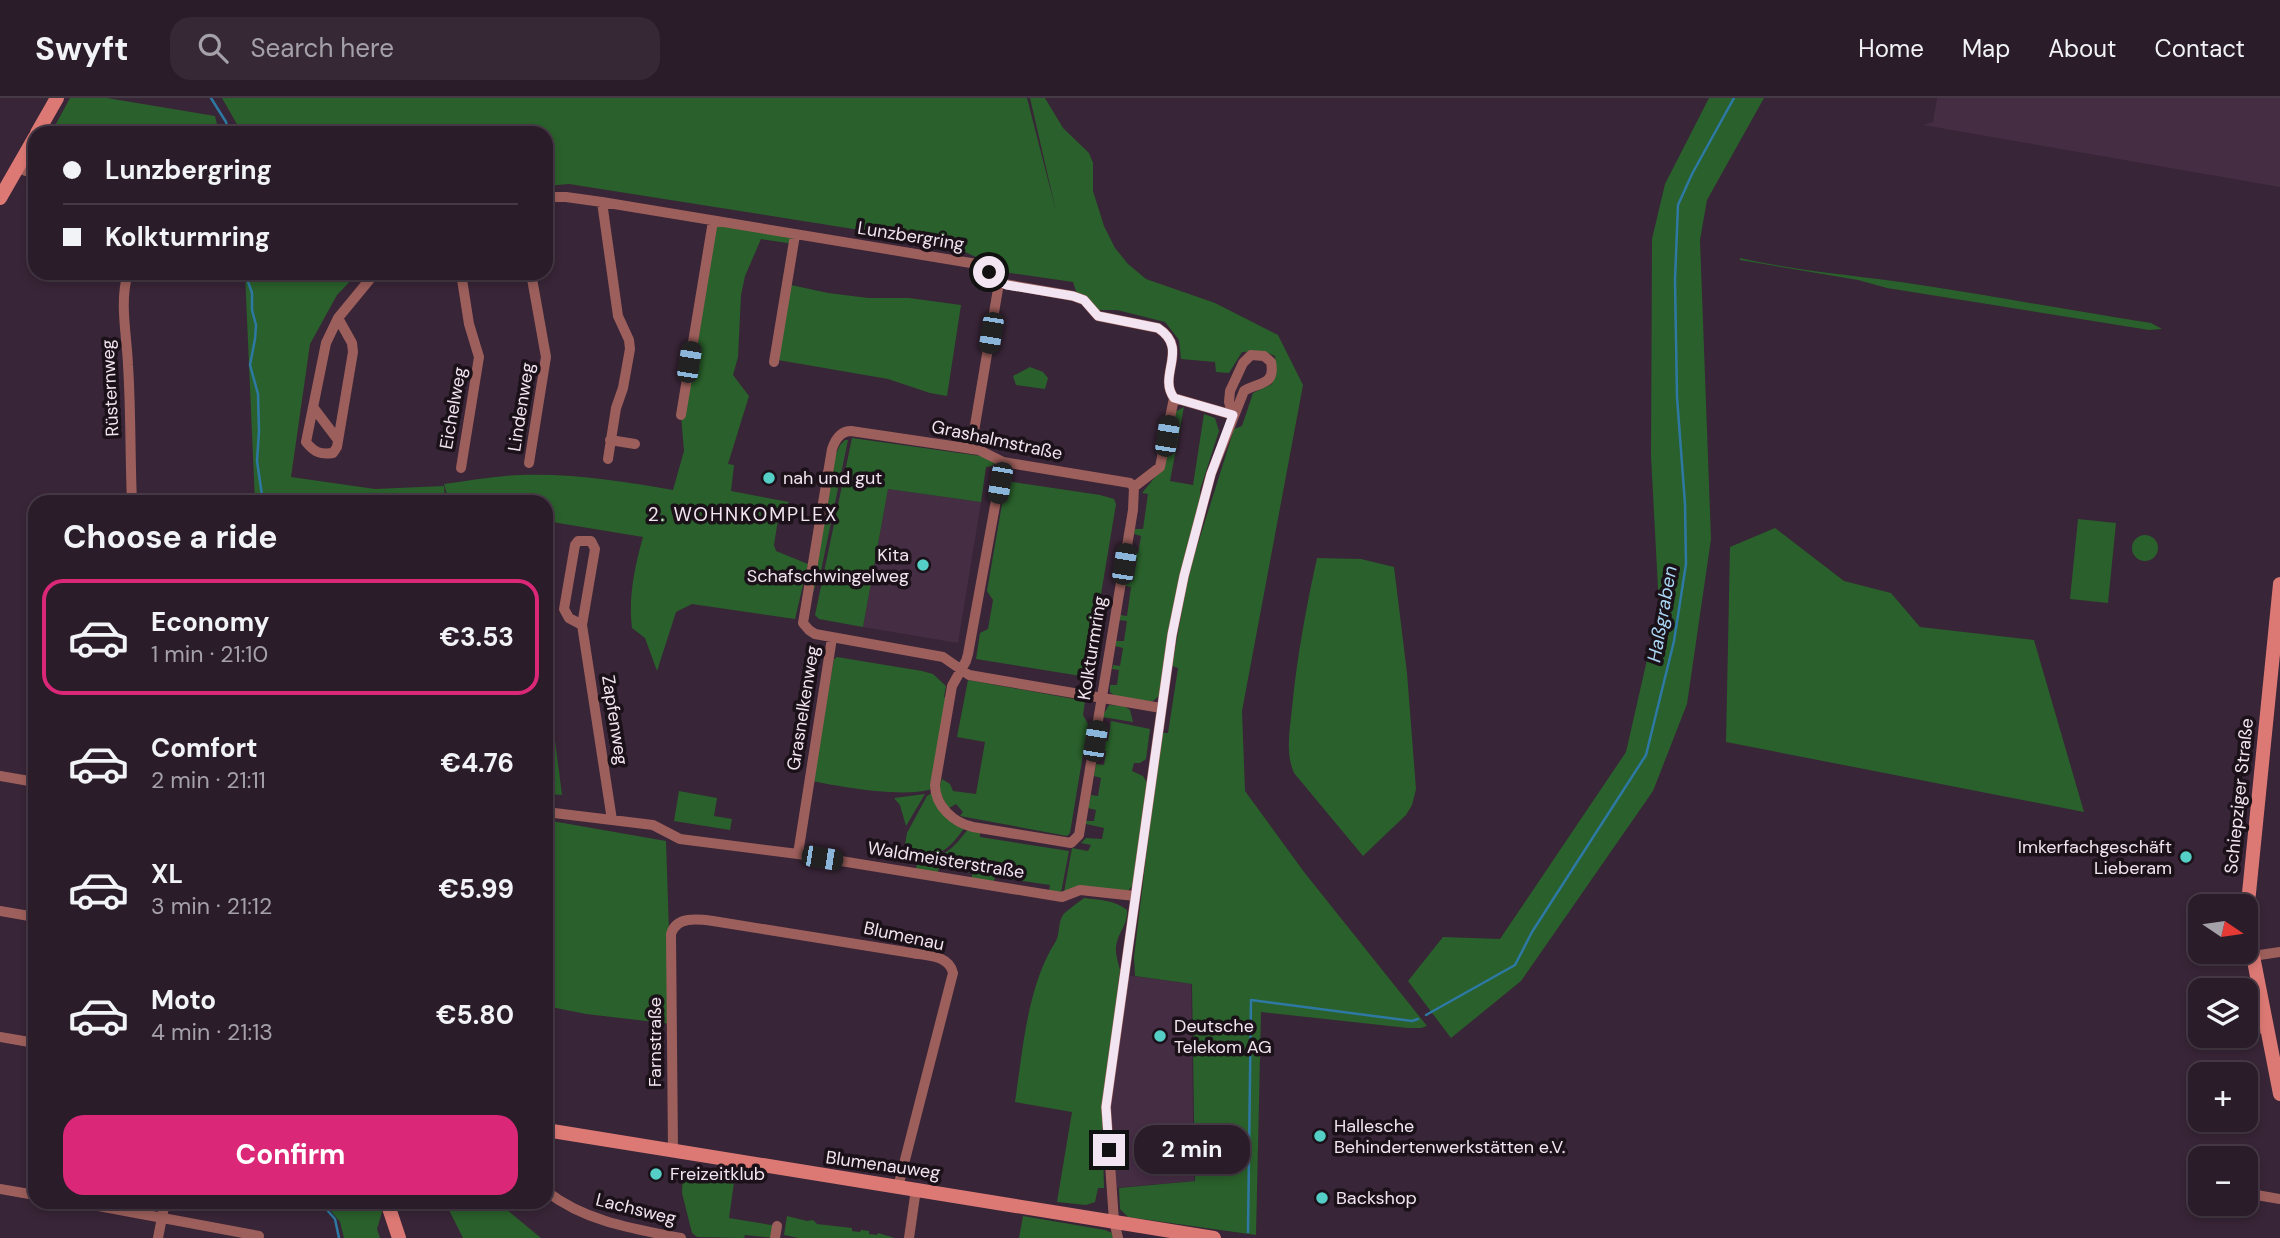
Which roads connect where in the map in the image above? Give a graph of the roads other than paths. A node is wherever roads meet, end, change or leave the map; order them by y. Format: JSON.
{"nodes":[{"id":1,"x":57,"y":98,"type":"edge"},
{"id":2,"x":41,"y":126,"type":"edge"},
{"id":3,"x":28,"y":149,"type":"edge"},
{"id":4,"x":17,"y":168,"type":"junction"},
{"id":5,"x":28,"y":172,"type":"edge"},
{"id":6,"x":553,"y":197,"type":"edge"},
{"id":7,"x":0,"y":198,"type":"edge"},
{"id":8,"x":602,"y":202,"type":"junction"},
{"id":9,"x":712,"y":221,"type":"junction"},
{"id":10,"x":795,"y":235,"type":"junction"},
{"id":11,"x":126,"y":280,"type":"edge"},
{"id":12,"x":369,"y":280,"type":"edge"},
{"id":13,"x":462,"y":280,"type":"edge"},
{"id":14,"x":532,"y":280,"type":"edge"},
{"id":15,"x":999,"y":283,"type":"junction"},
{"id":16,"x":338,"y":317,"type":"junction"},
{"id":17,"x":774,"y":362,"type":"dead end"},
{"id":18,"x":1174,"y":398,"type":"junction"},
{"id":19,"x":313,"y":407,"type":"junction"},
{"id":20,"x":681,"y":415,"type":"dead end"},
{"id":21,"x":1233,"y":415,"type":"junction"},
{"id":22,"x":851,"y":431,"type":"joint"},
{"id":23,"x":338,"y":440,"type":"junction"},
{"id":24,"x":610,"y":440,"type":"junction"},
{"id":25,"x":635,"y":444,"type":"dead end"},
{"id":26,"x":971,"y":449,"type":"junction"},
{"id":27,"x":608,"y":459,"type":"dead end"},
{"id":28,"x":1003,"y":462,"type":"junction"},
{"id":29,"x":529,"y":463,"type":"dead end"},
{"id":30,"x":461,"y":468,"type":"dead end"},
{"id":31,"x":1134,"y":486,"type":"junction"},
{"id":32,"x":132,"y":495,"type":"edge"},
{"id":33,"x":2280,"y":583,"type":"edge"},
{"id":34,"x":2280,"y":590,"type":"edge"},
{"id":35,"x":582,"y":625,"type":"junction"},
{"id":36,"x":832,"y":638,"type":"junction"},
{"id":37,"x":961,"y":671,"type":"junction"},
{"id":38,"x":1101,"y":699,"type":"junction"},
{"id":39,"x":1161,"y":708,"type":"junction"},
{"id":40,"x":2273,"y":717,"type":"edge"},
{"id":41,"x":0,"y":776,"type":"edge"},
{"id":42,"x":28,"y":781,"type":"edge"},
{"id":43,"x":553,"y":813,"type":"edge"},
{"id":44,"x":612,"y":820,"type":"junction"},
{"id":45,"x":798,"y":854,"type":"junction"},
{"id":46,"x":2249,"y":894,"type":"edge"},
{"id":47,"x":1135,"y":896,"type":"junction"},
{"id":48,"x":0,"y":911,"type":"edge"},
{"id":49,"x":28,"y":916,"type":"edge"},
{"id":50,"x":671,"y":934,"type":"joint"},
{"id":51,"x":2280,"y":952,"type":"edge"},
{"id":52,"x":2258,"y":955,"type":"edge"},
{"id":53,"x":2254,"y":964,"type":"edge"},
{"id":54,"x":2266,"y":1028,"type":"junction"},
{"id":55,"x":2258,"y":1029,"type":"edge"},
{"id":56,"x":0,"y":1037,"type":"edge"},
{"id":57,"x":28,"y":1042,"type":"edge"},
{"id":58,"x":2280,"y":1094,"type":"edge"},
{"id":59,"x":553,"y":1131,"type":"edge"},
{"id":60,"x":673,"y":1151,"type":"junction"},
{"id":61,"x":898,"y":1187,"type":"junction"},
{"id":62,"x":0,"y":1189,"type":"edge"},
{"id":63,"x":916,"y":1189,"type":"junction"},
{"id":64,"x":28,"y":1194,"type":"edge"},
{"id":65,"x":553,"y":1196,"type":"edge"},
{"id":66,"x":2258,"y":1196,"type":"edge"},
{"id":67,"x":2280,"y":1199,"type":"edge"},
{"id":68,"x":117,"y":1209,"type":"edge"},
{"id":69,"x":163,"y":1209,"type":"edge"},
{"id":70,"x":389,"y":1209,"type":"edge"},
{"id":71,"x":162,"y":1217,"type":"junction"},
{"id":72,"x":1114,"y":1221,"type":"junction"},
{"id":73,"x":777,"y":1226,"type":"dead end"},
{"id":74,"x":259,"y":1236,"type":"dead end"},
{"id":75,"x":158,"y":1238,"type":"edge"},
{"id":76,"x":398,"y":1238,"type":"edge"},
{"id":77,"x":681,"y":1238,"type":"edge"},
{"id":78,"x":775,"y":1238,"type":"edge"},
{"id":79,"x":909,"y":1238,"type":"edge"},
{"id":80,"x":1118,"y":1238,"type":"edge"},
{"id":81,"x":1214,"y":1238,"type":"edge"}],
"edges":[{"from":1,"to":2,"type":"street"},
{"from":3,"to":4,"type":"street"},
{"from":4,"to":5,"type":"street"},
{"from":4,"to":7,"type":"street"},
{"from":6,"to":8,"type":"street","name":"Lunzbergring"},
{"from":8,"to":9,"type":"street","name":"Lunzbergring"},
{"from":8,"to":24,"type":"street"},
{"from":9,"to":10,"type":"street","name":"Lunzbergring"},
{"from":9,"to":20,"type":"street"},
{"from":10,"to":15,"type":"street","name":"Lunzbergring"},
{"from":10,"to":17,"type":"street"},
{"from":11,"to":32,"type":"street","name":"Rüsternweg"},
{"from":12,"to":16,"type":"street"},
{"from":13,"to":30,"type":"street","name":"Eichelweg"},
{"from":14,"to":29,"type":"street","name":"Lindenweg"},
{"from":15,"to":18,"type":"street","name":"Lunzbergring"},
{"from":15,"to":26,"type":"street"},
{"from":16,"to":19,"type":"street"},
{"from":16,"to":23,"type":"street"},
{"from":18,"to":21,"type":"street"},
{"from":18,"to":31,"type":"street"},
{"from":19,"to":23,"type":"street"},
{"from":19,"to":23,"type":"street"},
{"from":21,"to":21,"type":"street"},
{"from":21,"to":39,"type":"street"},
{"from":22,"to":26,"type":"street","name":"Grashalmstraße"},
{"from":22,"to":36,"type":"street","name":"Grasnelkenweg"},
{"from":24,"to":25,"type":"street"},
{"from":24,"to":27,"type":"street"},
{"from":26,"to":28,"type":"street","name":"Grashalmstraße"},
{"from":28,"to":31,"type":"street","name":"Grashalmstraße"},
{"from":28,"to":37,"type":"street"},
{"from":31,"to":38,"type":"street","name":"Kolkturmring"},
{"from":33,"to":34,"type":"street","name":"Schiepziger Straße"},
{"from":34,"to":40,"type":"street","name":"Schiepziger Straße"},
{"from":35,"to":35,"type":"street","name":"Zapfenweg"},
{"from":35,"to":44,"type":"street","name":"Zapfenweg"},
{"from":36,"to":37,"type":"street"},
{"from":36,"to":45,"type":"street","name":"Grasnelkenweg"},
{"from":37,"to":38,"type":"street"},
{"from":37,"to":38,"type":"street","name":"Kolkturmring"},
{"from":38,"to":39,"type":"street"},
{"from":39,"to":47,"type":"street"},
{"from":40,"to":46,"type":"street","name":"Schiepziger Straße"},
{"from":41,"to":42,"type":"street"},
{"from":43,"to":44,"type":"street","name":"Waldmeisterstraße"},
{"from":44,"to":45,"type":"street","name":"Waldmeisterstraße"},
{"from":45,"to":47,"type":"street","name":"Waldmeisterstraße"},
{"from":47,"to":72,"type":"street"},
{"from":48,"to":49,"type":"street"},
{"from":50,"to":60,"type":"street","name":"Farnstraße"},
{"from":50,"to":61,"type":"street","name":"Blumenau"},
{"from":51,"to":52,"type":"street"},
{"from":53,"to":54,"type":"street","name":"Schiepziger Straße"},
{"from":54,"to":55,"type":"street"},
{"from":54,"to":58,"type":"street","name":"Schiepziger Straße"},
{"from":56,"to":57,"type":"street"},
{"from":59,"to":60,"type":"street","name":"Blumenauweg"},
{"from":60,"to":61,"type":"street","name":"Blumenauweg"},
{"from":61,"to":63,"type":"street","name":"Blumenauweg"},
{"from":62,"to":64,"type":"street"},
{"from":63,"to":72,"type":"street","name":"Blumenauweg"},
{"from":63,"to":79,"type":"street"},
{"from":65,"to":77,"type":"street","name":"Lachsweg"},
{"from":66,"to":67,"type":"street"},
{"from":68,"to":71,"type":"street"},
{"from":69,"to":71,"type":"street"},
{"from":70,"to":76,"type":"street"},
{"from":71,"to":74,"type":"street"},
{"from":71,"to":75,"type":"street"},
{"from":72,"to":80,"type":"street"},
{"from":72,"to":81,"type":"street","name":"Blumenauweg"},
{"from":73,"to":78,"type":"street"}]}
